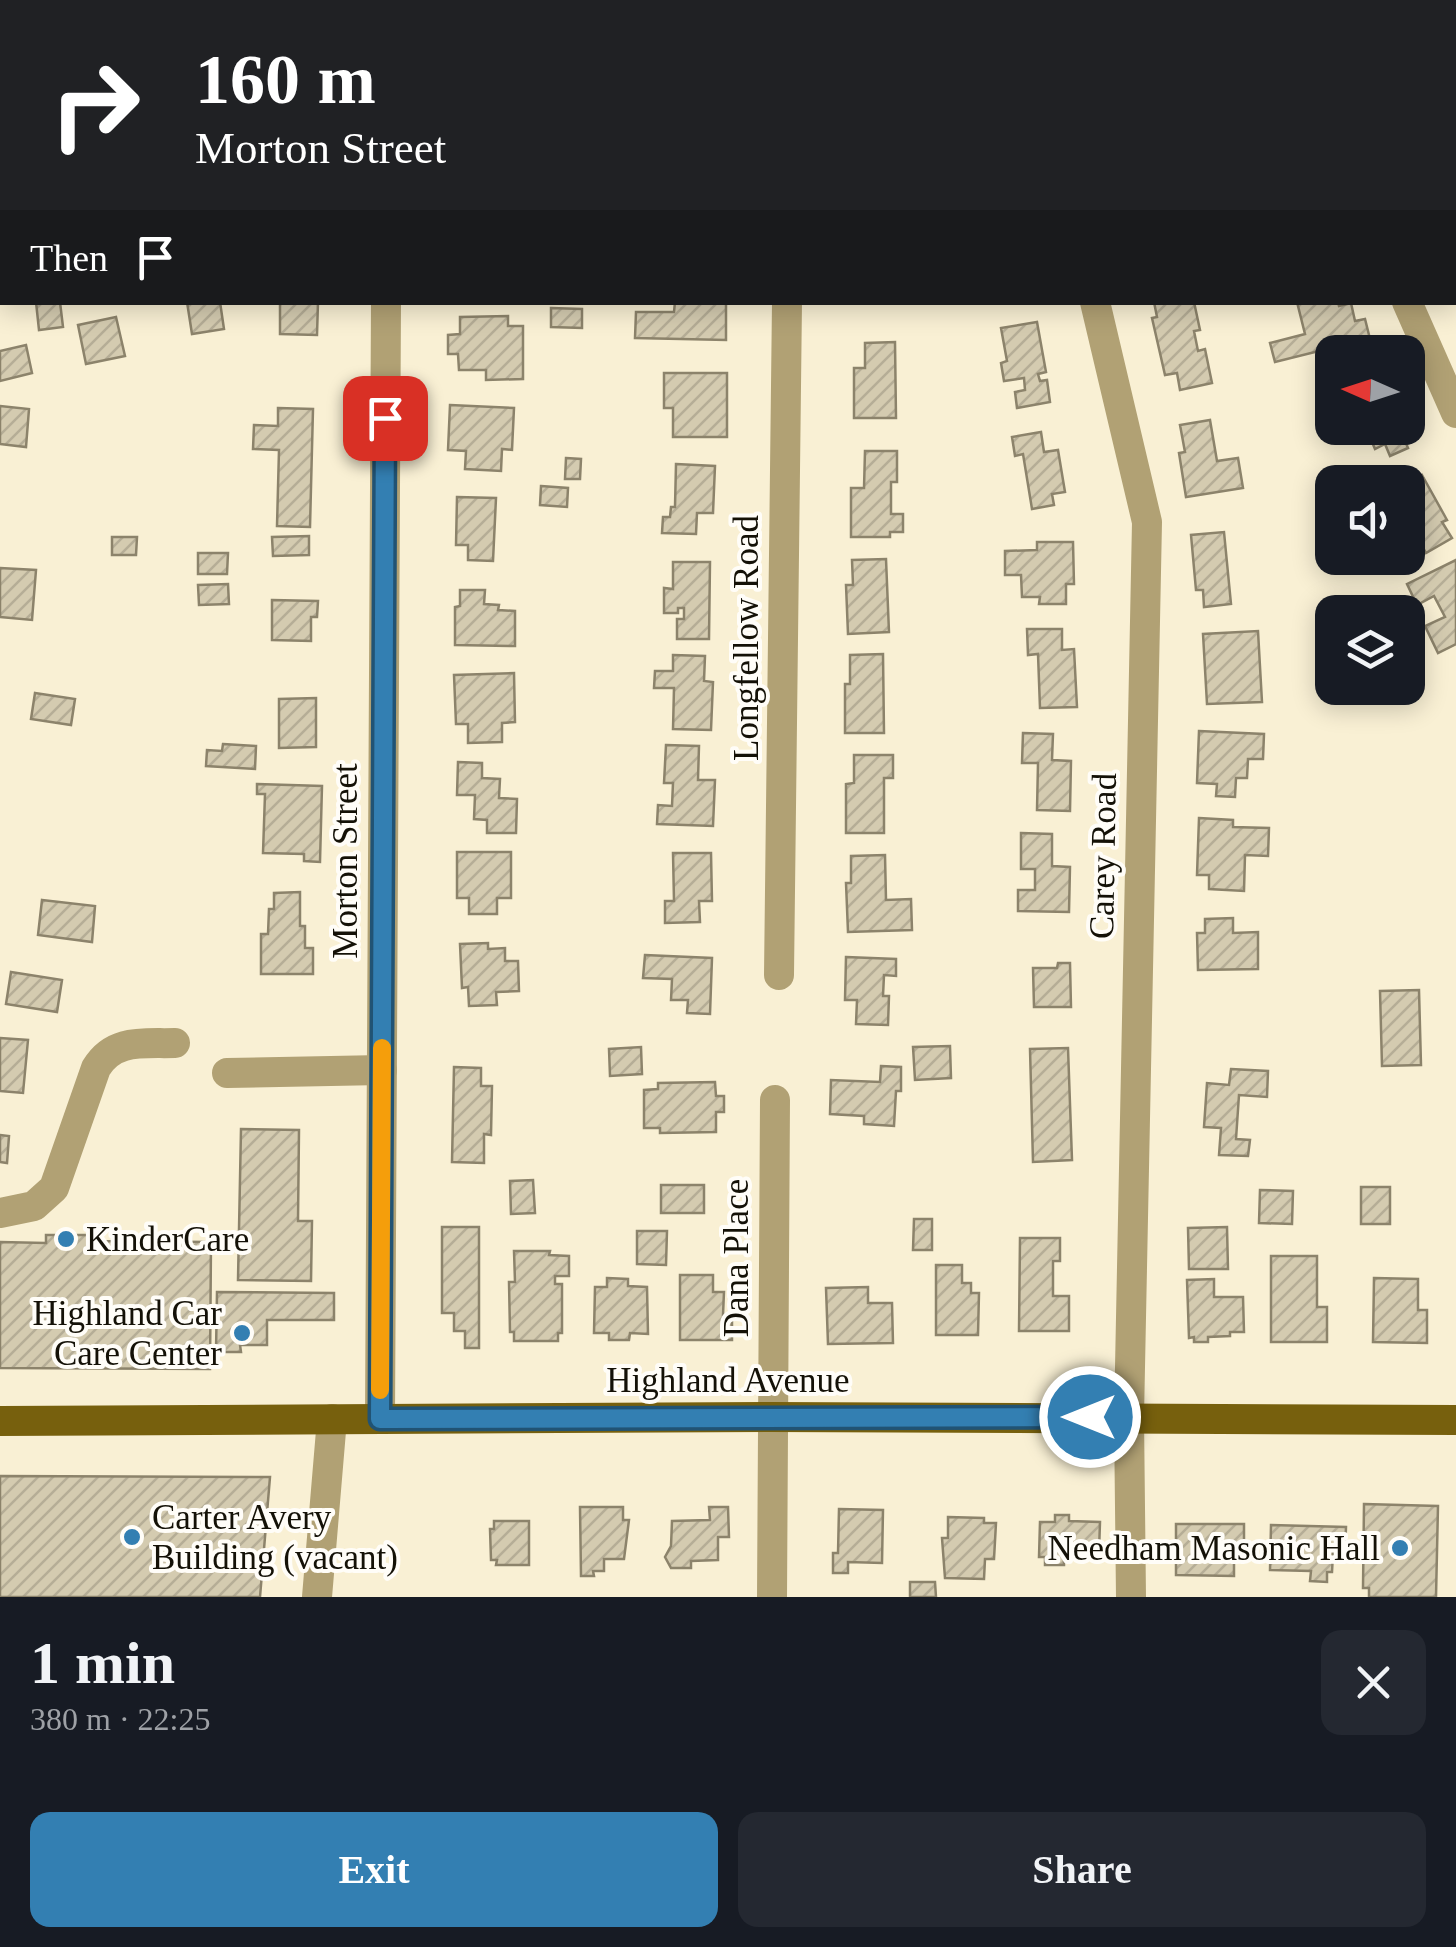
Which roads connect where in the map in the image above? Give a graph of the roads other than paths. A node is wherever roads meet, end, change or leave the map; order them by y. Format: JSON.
{"nodes":[{"id":1,"x":386,"y":305,"type":"edge"},
{"id":2,"x":787,"y":305,"type":"edge"},
{"id":3,"x":1096,"y":305,"type":"edge"},
{"id":4,"x":1408,"y":305,"type":"edge"},
{"id":5,"x":1456,"y":412,"type":"edge"},
{"id":6,"x":779,"y":975,"type":"dead end"},
{"id":7,"x":175,"y":1043,"type":"dead end"},
{"id":8,"x":382,"y":1070,"type":"junction"},
{"id":9,"x":227,"y":1073,"type":"dead end"},
{"id":10,"x":776,"y":1100,"type":"dead end"},
{"id":11,"x":0,"y":1213,"type":"edge"},
{"id":12,"x":772,"y":1417,"type":"junction"},
{"id":13,"x":1130,"y":1417,"type":"junction"},
{"id":14,"x":332,"y":1419,"type":"junction"},
{"id":15,"x":380,"y":1419,"type":"junction"},
{"id":16,"x":1456,"y":1420,"type":"edge"},
{"id":17,"x":0,"y":1421,"type":"edge"},
{"id":18,"x":317,"y":1597,"type":"edge"},
{"id":19,"x":772,"y":1597,"type":"edge"},
{"id":20,"x":1131,"y":1597,"type":"edge"}],
"edges":[{"from":1,"to":8,"type":"street","name":"Morton Street"},
{"from":2,"to":6,"type":"street","name":"Longfellow Road"},
{"from":3,"to":13,"type":"street","name":"Carey Road"},
{"from":4,"to":5,"type":"street"},
{"from":7,"to":11,"type":"street"},
{"from":8,"to":9,"type":"street"},
{"from":8,"to":15,"type":"street","name":"Morton Street"},
{"from":10,"to":12,"type":"street","name":"Dana Place"},
{"from":12,"to":13,"type":"main road","name":"Highland Avenue"},
{"from":12,"to":15,"type":"main road","name":"Highland Avenue"},
{"from":12,"to":19,"type":"street","name":"Dana Place"},
{"from":13,"to":16,"type":"main road","name":"Highland Avenue"},
{"from":13,"to":20,"type":"street","name":"Carey Road"},
{"from":14,"to":15,"type":"main road","name":"Highland Avenue"},
{"from":14,"to":17,"type":"main road","name":"Highland Avenue"},
{"from":14,"to":18,"type":"street"}]}
